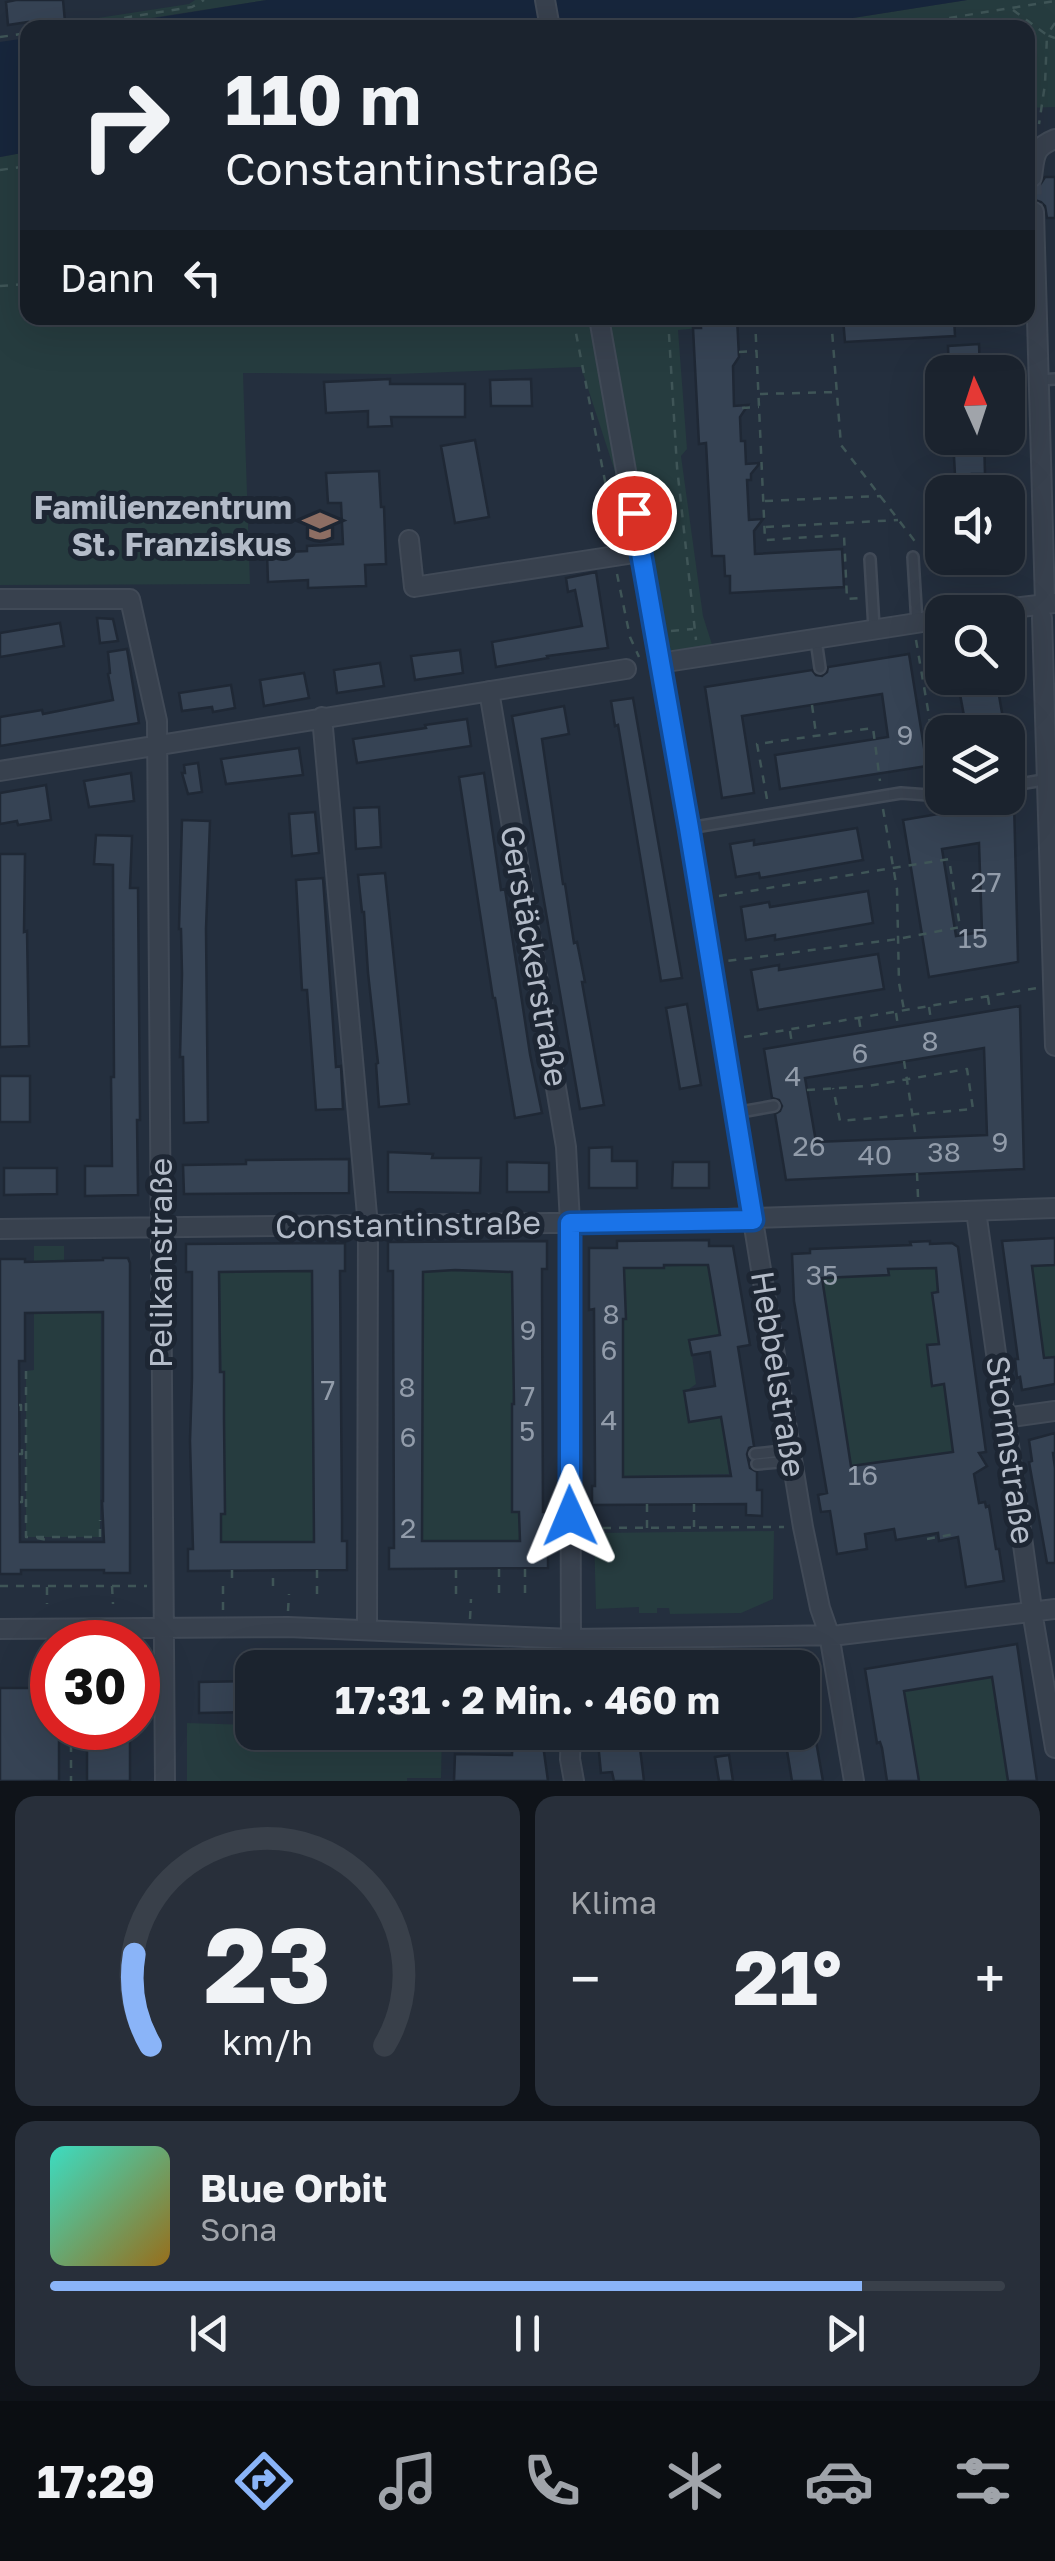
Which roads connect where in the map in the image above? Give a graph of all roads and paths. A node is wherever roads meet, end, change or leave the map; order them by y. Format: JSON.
{"nodes":[{"id":1,"x":204,"y":0,"type":"edge"},
{"id":2,"x":1055,"y":1,"type":"edge"},
{"id":3,"x":1011,"y":8,"type":"junction"},
{"id":4,"x":111,"y":20,"type":"edge"},
{"id":5,"x":936,"y":20,"type":"edge"},
{"id":6,"x":1027,"y":20,"type":"edge"},
{"id":7,"x":1055,"y":23,"type":"edge"},
{"id":8,"x":1035,"y":26,"type":"edge"},
{"id":9,"x":1048,"y":35,"type":"junction"},
{"id":10,"x":1055,"y":38,"type":"edge"},
{"id":11,"x":1047,"y":135,"type":"edge"},
{"id":12,"x":1035,"y":254,"type":"edge"},
{"id":13,"x":574,"y":325,"type":"edge"},
{"id":14,"x":600,"y":325,"type":"edge"},
{"id":15,"x":668,"y":325,"type":"edge"},
{"id":16,"x":755,"y":325,"type":"edge"},
{"id":17,"x":832,"y":325,"type":"edge"},
{"id":18,"x":756,"y":350,"type":"junction"},
{"id":19,"x":739,"y":352,"type":"dead end"},
{"id":20,"x":1047,"y":380,"type":"edge"},
{"id":21,"x":837,"y":392,"type":"junction"},
{"id":22,"x":758,"y":394,"type":"junction"},
{"id":23,"x":742,"y":408,"type":"dead end"},
{"id":24,"x":759,"y":408,"type":"junction"},
{"id":25,"x":762,"y":465,"type":"junction"},
{"id":26,"x":752,"y":466,"type":"dead end"},
{"id":27,"x":881,"y":496,"type":"junction"},
{"id":28,"x":763,"y":501,"type":"junction"},
{"id":29,"x":899,"y":520,"type":"junction"},
{"id":30,"x":756,"y":522,"type":"dead end"},
{"id":31,"x":764,"y":524,"type":"junction"},
{"id":32,"x":409,"y":540,"type":"dead end"},
{"id":33,"x":917,"y":544,"type":"dead end"},
{"id":34,"x":641,"y":552,"type":"junction"},
{"id":35,"x":620,"y":555,"type":"junction"},
{"id":36,"x":913,"y":557,"type":"dead end"},
{"id":37,"x":870,"y":559,"type":"dead end"},
{"id":38,"x":872,"y":598,"type":"junction"},
{"id":39,"x":0,"y":599,"type":"edge"},
{"id":40,"x":1047,"y":608,"type":"edge"},
{"id":41,"x":925,"y":622,"type":"edge"},
{"id":42,"x":915,"y":624,"type":"junction"},
{"id":43,"x":874,"y":631,"type":"junction"},
{"id":44,"x":816,"y":640,"type":"junction"},
{"id":45,"x":698,"y":657,"type":"junction"},
{"id":46,"x":643,"y":666,"type":"junction"},
{"id":47,"x":820,"y":668,"type":"dead end"},
{"id":48,"x":489,"y":691,"type":"junction"},
{"id":49,"x":812,"y":705,"type":"dead end"},
{"id":50,"x":930,"y":715,"type":"edge"},
{"id":51,"x":322,"y":717,"type":"junction"},
{"id":52,"x":816,"y":736,"type":"junction"},
{"id":53,"x":156,"y":746,"type":"junction"},
{"id":54,"x":0,"y":771,"type":"edge"},
{"id":55,"x":1048,"y":779,"type":"junction"},
{"id":56,"x":1025,"y":783,"type":"edge"},
{"id":57,"x":925,"y":795,"type":"edge"},
{"id":58,"x":882,"y":797,"type":"junction"},
{"id":59,"x":770,"y":815,"type":"junction"},
{"id":60,"x":689,"y":828,"type":"junction"},
{"id":61,"x":894,"y":867,"type":"junction"},
{"id":62,"x":700,"y":899,"type":"junction"},
{"id":63,"x":898,"y":939,"type":"junction"},
{"id":64,"x":711,"y":964,"type":"junction"},
{"id":65,"x":1044,"y":987,"type":"dead end"},
{"id":66,"x":988,"y":996,"type":"junction"},
{"id":67,"x":929,"y":1006,"type":"junction"},
{"id":68,"x":904,"y":1010,"type":"junction"},
{"id":69,"x":990,"y":1010,"type":"dead end"},
{"id":70,"x":896,"y":1012,"type":"junction"},
{"id":71,"x":859,"y":1018,"type":"junction"},
{"id":72,"x":932,"y":1020,"type":"dead end"},
{"id":73,"x":898,"y":1026,"type":"dead end"},
{"id":74,"x":789,"y":1029,"type":"junction"},
{"id":75,"x":861,"y":1032,"type":"dead end"},
{"id":76,"x":732,"y":1039,"type":"dead end"},
{"id":77,"x":792,"y":1044,"type":"dead end"},
{"id":78,"x":1055,"y":1046,"type":"edge"},
{"id":79,"x":904,"y":1062,"type":"dead end"},
{"id":80,"x":908,"y":1080,"type":"junction"},
{"id":81,"x":833,"y":1088,"type":"junction"},
{"id":82,"x":807,"y":1090,"type":"dead end"},
{"id":83,"x":774,"y":1106,"type":"dead end"},
{"id":84,"x":735,"y":1113,"type":"junction"},
{"id":85,"x":912,"y":1113,"type":"junction"},
{"id":86,"x":916,"y":1138,"type":"dead end"},
{"id":87,"x":917,"y":1174,"type":"dead end"},
{"id":88,"x":1055,"y":1208,"type":"edge"},
{"id":89,"x":976,"y":1212,"type":"junction"},
{"id":90,"x":918,"y":1214,"type":"junction"},
{"id":91,"x":753,"y":1220,"type":"junction"},
{"id":92,"x":570,"y":1223,"type":"junction"},
{"id":93,"x":368,"y":1226,"type":"junction"},
{"id":94,"x":161,"y":1228,"type":"junction"},
{"id":95,"x":0,"y":1229,"type":"edge"},
{"id":96,"x":26,"y":1371,"type":"dead end"},
{"id":97,"x":19,"y":1405,"type":"dead end"},
{"id":98,"x":1055,"y":1411,"type":"edge"},
{"id":99,"x":26,"y":1412,"type":"junction"},
{"id":100,"x":1004,"y":1418,"type":"junction"},
{"id":101,"x":26,"y":1447,"type":"junction"},
{"id":102,"x":20,"y":1454,"type":"dead end"},
{"id":103,"x":791,"y":1456,"type":"junction"},
{"id":104,"x":756,"y":1459,"type":"dead end"},
{"id":105,"x":26,"y":1494,"type":"junction"},
{"id":106,"x":20,"y":1502,"type":"dead end"},
{"id":107,"x":647,"y":1504,"type":"dead end"},
{"id":108,"x":694,"y":1504,"type":"dead end"},
{"id":109,"x":100,"y":1520,"type":"dead end"},
{"id":110,"x":694,"y":1527,"type":"junction"},
{"id":111,"x":803,"y":1527,"type":"junction"},
{"id":112,"x":570,"y":1528,"type":"junction"},
{"id":113,"x":647,"y":1528,"type":"junction"},
{"id":114,"x":954,"y":1534,"type":"dead end"},
{"id":115,"x":37,"y":1537,"type":"junction"},
{"id":116,"x":927,"y":1538,"type":"dead end"},
{"id":117,"x":48,"y":1542,"type":"dead end"},
{"id":118,"x":498,"y":1569,"type":"dead end"},
{"id":119,"x":525,"y":1569,"type":"dead end"},
{"id":120,"x":232,"y":1570,"type":"dead end"},
{"id":121,"x":273,"y":1570,"type":"dead end"},
{"id":122,"x":317,"y":1570,"type":"dead end"},
{"id":123,"x":456,"y":1570,"type":"dead end"},
{"id":124,"x":47,"y":1585,"type":"junction"},
{"id":125,"x":112,"y":1585,"type":"junction"},
{"id":126,"x":0,"y":1586,"type":"edge"},
{"id":127,"x":148,"y":1586,"type":"dead end"},
{"id":128,"x":222,"y":1586,"type":"dead end"},
{"id":129,"x":232,"y":1586,"type":"dead end"},
{"id":130,"x":272,"y":1586,"type":"dead end"},
{"id":131,"x":288,"y":1594,"type":"dead end"},
{"id":132,"x":317,"y":1594,"type":"dead end"},
{"id":133,"x":456,"y":1598,"type":"dead end"},
{"id":134,"x":471,"y":1599,"type":"dead end"},
{"id":135,"x":499,"y":1600,"type":"dead end"},
{"id":136,"x":525,"y":1602,"type":"dead end"},
{"id":137,"x":47,"y":1604,"type":"dead end"},
{"id":138,"x":113,"y":1604,"type":"dead end"},
{"id":139,"x":1055,"y":1609,"type":"edge"},
{"id":140,"x":1033,"y":1612,"type":"junction"},
{"id":141,"x":223,"y":1620,"type":"dead end"},
{"id":142,"x":288,"y":1620,"type":"dead end"},
{"id":143,"x":163,"y":1629,"type":"junction"},
{"id":144,"x":470,"y":1629,"type":"dead end"},
{"id":145,"x":0,"y":1630,"type":"edge"},
{"id":146,"x":367,"y":1630,"type":"junction"},
{"id":147,"x":829,"y":1634,"type":"junction"},
{"id":148,"x":572,"y":1638,"type":"junction"},
{"id":149,"x":572,"y":1650,"type":"edge"},
{"id":150,"x":1055,"y":1748,"type":"edge"},
{"id":151,"x":72,"y":1750,"type":"edge"},
{"id":152,"x":570,"y":1750,"type":"edge"},
{"id":153,"x":72,"y":1781,"type":"edge"},
{"id":154,"x":165,"y":1781,"type":"edge"},
{"id":155,"x":574,"y":1781,"type":"edge"},
{"id":156,"x":854,"y":1781,"type":"edge"}],
"edges":[{"from":1,"to":4,"type":"path"},
{"from":2,"to":3,"type":"path"},
{"from":3,"to":5,"type":"path"},
{"from":3,"to":6,"type":"path"},
{"from":7,"to":9,"type":"path"},
{"from":8,"to":9,"type":"path"},
{"from":9,"to":10,"type":"path"},
{"from":9,"to":11,"type":"path"},
{"from":12,"to":20,"type":"street"},
{"from":13,"to":35,"type":"path"},
{"from":14,"to":34,"type":"street","name":"Hebbelstraße"},
{"from":15,"to":45,"type":"path"},
{"from":16,"to":18,"type":"path"},
{"from":17,"to":21,"type":"path"},
{"from":18,"to":19,"type":"path"},
{"from":18,"to":22,"type":"path"},
{"from":20,"to":40,"type":"street"},
{"from":21,"to":22,"type":"path"},
{"from":21,"to":27,"type":"path"},
{"from":22,"to":24,"type":"path"},
{"from":23,"to":24,"type":"path"},
{"from":24,"to":25,"type":"path"},
{"from":25,"to":26,"type":"path"},
{"from":25,"to":28,"type":"path"},
{"from":27,"to":28,"type":"path"},
{"from":27,"to":29,"type":"path"},
{"from":28,"to":31,"type":"path"},
{"from":29,"to":31,"type":"path"},
{"from":29,"to":33,"type":"path"},
{"from":30,"to":31,"type":"path"},
{"from":31,"to":38,"type":"path"},
{"from":32,"to":35,"type":"street"},
{"from":34,"to":35,"type":"street"},
{"from":34,"to":46,"type":"street","name":"Hebbelstraße"},
{"from":35,"to":46,"type":"path"},
{"from":36,"to":42,"type":"lane"},
{"from":37,"to":38,"type":"lane"},
{"from":38,"to":43,"type":"lane"},
{"from":39,"to":53,"type":"street","name":"Pelikanstraße"},
{"from":40,"to":55,"type":"street"},
{"from":41,"to":42,"type":"street"},
{"from":42,"to":43,"type":"street"},
{"from":42,"to":50,"type":"path"},
{"from":43,"to":44,"type":"street"},
{"from":44,"to":45,"type":"street"},
{"from":44,"to":47,"type":"lane"},
{"from":45,"to":46,"type":"street"},
{"from":46,"to":48,"type":"street"},
{"from":46,"to":60,"type":"street","name":"Hebbelstraße"},
{"from":48,"to":51,"type":"street"},
{"from":48,"to":92,"type":"street","name":"Gerstäckerstraße"},
{"from":49,"to":52,"type":"path"},
{"from":51,"to":53,"type":"street"},
{"from":51,"to":93,"type":"street"},
{"from":52,"to":58,"type":"path"},
{"from":52,"to":59,"type":"path"},
{"from":53,"to":54,"type":"street"},
{"from":53,"to":94,"type":"street","name":"Pelikanstraße"},
{"from":55,"to":56,"type":"lane"},
{"from":55,"to":78,"type":"street"},
{"from":57,"to":58,"type":"lane"},
{"from":58,"to":59,"type":"lane"},
{"from":58,"to":61,"type":"path"},
{"from":59,"to":60,"type":"lane"},
{"from":60,"to":62,"type":"street","name":"Hebbelstraße"},
{"from":61,"to":62,"type":"path"},
{"from":61,"to":63,"type":"path"},
{"from":61,"to":63,"type":"path"},
{"from":62,"to":64,"type":"street","name":"Hebbelstraße"},
{"from":63,"to":64,"type":"path"},
{"from":63,"to":68,"type":"path"},
{"from":64,"to":84,"type":"street","name":"Hebbelstraße"},
{"from":65,"to":66,"type":"path"},
{"from":66,"to":67,"type":"path"},
{"from":66,"to":69,"type":"path"},
{"from":67,"to":68,"type":"path"},
{"from":67,"to":72,"type":"path"},
{"from":68,"to":70,"type":"path"},
{"from":70,"to":71,"type":"path"},
{"from":70,"to":73,"type":"path"},
{"from":71,"to":74,"type":"path"},
{"from":71,"to":75,"type":"path"},
{"from":74,"to":76,"type":"path"},
{"from":74,"to":77,"type":"path"},
{"from":79,"to":80,"type":"path"},
{"from":80,"to":81,"type":"path"},
{"from":80,"to":85,"type":"path"},
{"from":80,"to":85,"type":"path"},
{"from":81,"to":82,"type":"path"},
{"from":81,"to":85,"type":"path"},
{"from":83,"to":84,"type":"lane"},
{"from":84,"to":91,"type":"street","name":"Hebbelstraße"},
{"from":85,"to":86,"type":"path"},
{"from":87,"to":90,"type":"path"},
{"from":88,"to":89,"type":"street","name":"Constantinstraße"},
{"from":89,"to":90,"type":"street","name":"Constantinstraße"},
{"from":89,"to":100,"type":"street","name":"Stormstraße"},
{"from":90,"to":91,"type":"street","name":"Constantinstraße"},
{"from":91,"to":92,"type":"street","name":"Constantinstraße"},
{"from":91,"to":103,"type":"street","name":"Hebbelstraße"},
{"from":92,"to":93,"type":"street","name":"Constantinstraße"},
{"from":92,"to":112,"type":"street","name":"Gerstäckerstraße"},
{"from":93,"to":94,"type":"street","name":"Constantinstraße"},
{"from":93,"to":146,"type":"street"},
{"from":94,"to":95,"type":"street","name":"Constantinstraße"},
{"from":94,"to":143,"type":"street","name":"Pelikanstraße"},
{"from":96,"to":99,"type":"path"},
{"from":97,"to":99,"type":"path"},
{"from":98,"to":100,"type":"street"},
{"from":99,"to":101,"type":"path"},
{"from":100,"to":140,"type":"street","name":"Stormstraße"},
{"from":101,"to":102,"type":"path"},
{"from":101,"to":105,"type":"path"},
{"from":103,"to":104,"type":"lane"},
{"from":103,"to":111,"type":"street","name":"Hebbelstraße"},
{"from":105,"to":106,"type":"path"},
{"from":105,"to":115,"type":"path"},
{"from":107,"to":113,"type":"path"},
{"from":108,"to":110,"type":"path"},
{"from":109,"to":115,"type":"path"},
{"from":110,"to":111,"type":"path"},
{"from":110,"to":113,"type":"path"},
{"from":111,"to":147,"type":"street","name":"Hebbelstraße"},
{"from":112,"to":113,"type":"path"},
{"from":112,"to":148,"type":"street","name":"Gerstäckerstraße"},
{"from":114,"to":116,"type":"path"},
{"from":115,"to":117,"type":"path"},
{"from":118,"to":135,"type":"path"},
{"from":119,"to":136,"type":"path"},
{"from":120,"to":129,"type":"path"},
{"from":121,"to":130,"type":"path"},
{"from":122,"to":132,"type":"path"},
{"from":123,"to":133,"type":"path"},
{"from":124,"to":125,"type":"path"},
{"from":124,"to":126,"type":"path"},
{"from":124,"to":137,"type":"path"},
{"from":125,"to":127,"type":"path"},
{"from":125,"to":138,"type":"path"},
{"from":128,"to":141,"type":"path"},
{"from":131,"to":142,"type":"path"},
{"from":134,"to":144,"type":"path"},
{"from":139,"to":140,"type":"street"},
{"from":140,"to":147,"type":"street"},
{"from":140,"to":150,"type":"street","name":"Stormstraße"},
{"from":143,"to":145,"type":"street"},
{"from":143,"to":146,"type":"street"},
{"from":143,"to":154,"type":"street","name":"Pelikanstraße"},
{"from":146,"to":148,"type":"street"},
{"from":147,"to":148,"type":"street"},
{"from":147,"to":156,"type":"street","name":"Hebbelstraße"},
{"from":148,"to":149,"type":"street","name":"Gerstäckerstraße"},
{"from":151,"to":153,"type":"path"},
{"from":152,"to":155,"type":"street"}]}
